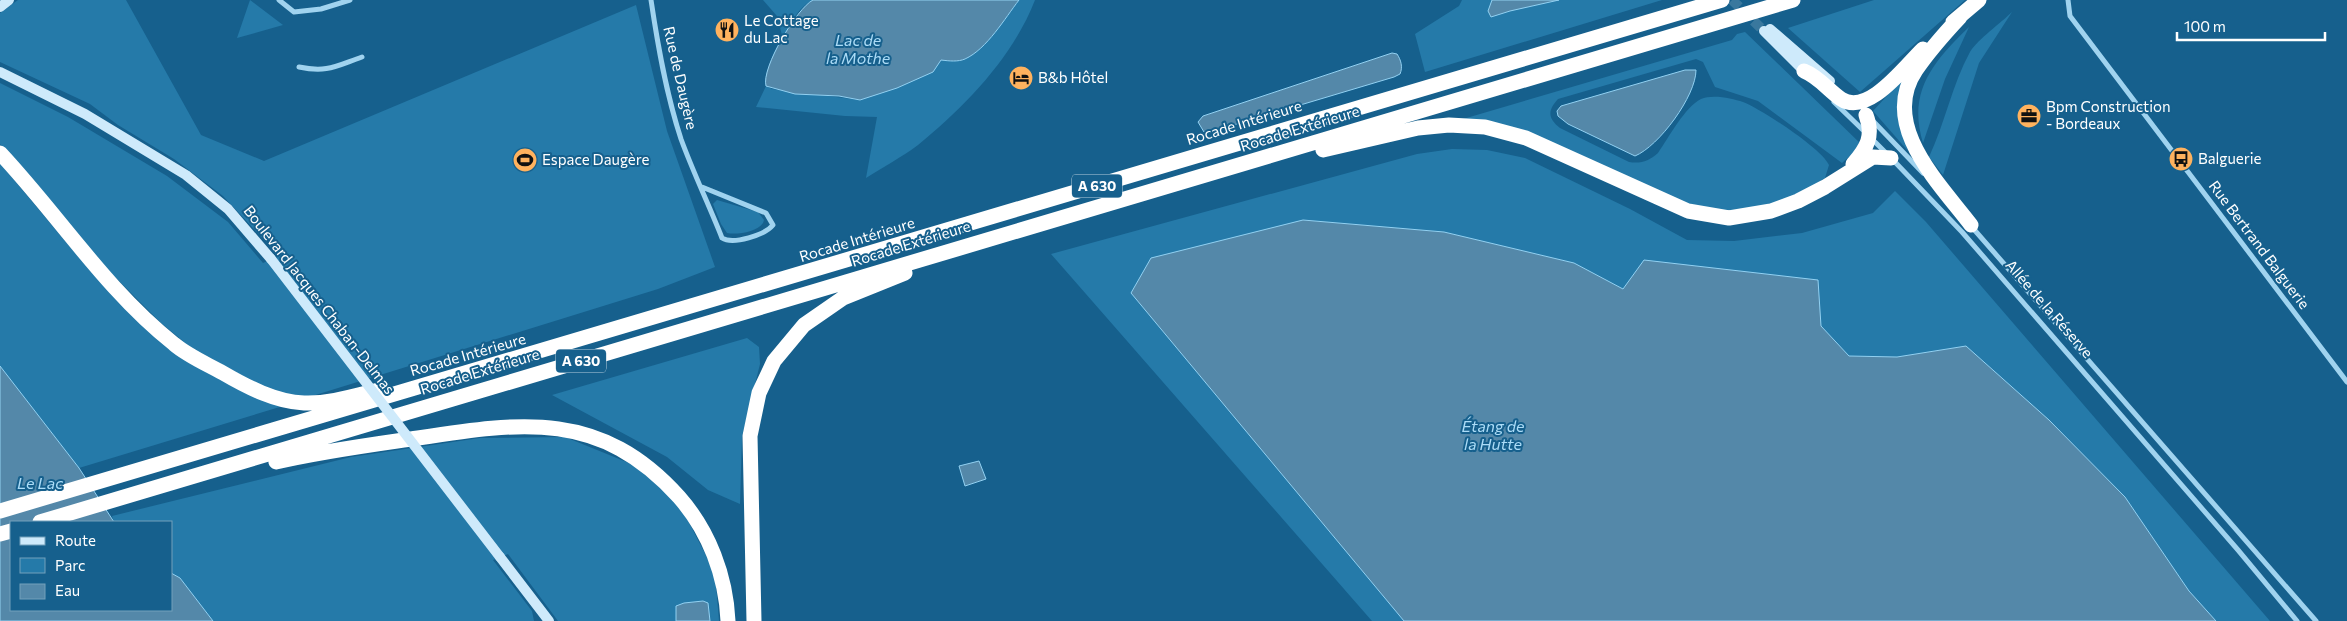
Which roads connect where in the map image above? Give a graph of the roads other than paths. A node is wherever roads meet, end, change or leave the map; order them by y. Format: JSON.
{"nodes":[{"id":1,"x":279,"y":0,"type":"edge"},
{"id":2,"x":350,"y":0,"type":"edge"},
{"id":3,"x":651,"y":0,"type":"edge"},
{"id":4,"x":1698,"y":0,"type":"edge"},
{"id":5,"x":1722,"y":0,"type":"edge"},
{"id":6,"x":1793,"y":0,"type":"edge"},
{"id":7,"x":1979,"y":0,"type":"edge"},
{"id":8,"x":2068,"y":0,"type":"edge"},
{"id":9,"x":1687,"y":10,"type":"junction"},
{"id":10,"x":1960,"y":16,"type":"junction"},
{"id":11,"x":362,"y":57,"type":"dead end"},
{"id":12,"x":299,"y":67,"type":"dead end"},
{"id":13,"x":1804,"y":71,"type":"junction"},
{"id":14,"x":0,"y":72,"type":"edge"},
{"id":15,"x":1855,"y":104,"type":"junction"},
{"id":16,"x":1866,"y":115,"type":"junction"},
{"id":17,"x":1870,"y":136,"type":"junction"},
{"id":18,"x":0,"y":153,"type":"edge"},
{"id":19,"x":1891,"y":158,"type":"junction"},
{"id":20,"x":1845,"y":173,"type":"junction"},
{"id":21,"x":1169,"y":186,"type":"junction"},
{"id":22,"x":702,"y":187,"type":"junction"},
{"id":23,"x":1971,"y":225,"type":"junction"},
{"id":24,"x":1001,"y":235,"type":"junction"},
{"id":25,"x":506,"y":362,"type":"junction"},
{"id":26,"x":2347,"y":382,"type":"edge"},
{"id":27,"x":160,"y":488,"type":"junction"},
{"id":28,"x":0,"y":511,"type":"edge"},
{"id":29,"x":43,"y":521,"type":"edge"},
{"id":30,"x":549,"y":621,"type":"edge"},
{"id":31,"x":728,"y":621,"type":"edge"},
{"id":32,"x":754,"y":621,"type":"edge"},
{"id":33,"x":2298,"y":621,"type":"edge"},
{"id":34,"x":2316,"y":621,"type":"edge"}],
"edges":[{"from":1,"to":2,"type":"street"},
{"from":3,"to":22,"type":"street","name":"Rue de Daugère"},
{"from":4,"to":9,"type":"highway"},
{"from":5,"to":9,"type":"highway","name":"Rocade Intérieure","number":"A 630"},
{"from":6,"to":21,"type":"highway","name":"Rocade Extérieure","number":"A 630"},
{"from":7,"to":10,"type":"highway"},
{"from":8,"to":26,"type":"street","name":"Rue Bertrand Balguerie"},
{"from":9,"to":25,"type":"highway","name":"Rocade Intérieure","number":"A 630"},
{"from":10,"to":15,"type":"highway"},
{"from":10,"to":23,"type":"highway"},
{"from":11,"to":12,"type":"street"},
{"from":13,"to":15,"type":"highway"},
{"from":13,"to":15,"type":"main road","name":"Allée de la Réserve"},
{"from":13,"to":17,"type":"street","name":"Allée de la Réserve"},
{"from":14,"to":30,"type":"main road","name":"Boulevard Jacques Chaban-Delmas","bridge":true},
{"from":15,"to":16,"type":"main road","name":"Allée de la Réserve"},
{"from":16,"to":17,"type":"highway"},
{"from":16,"to":23,"type":"street","name":"Allée de la Réserve"},
{"from":17,"to":19,"type":"street","name":"Allée de la Réserve"},
{"from":17,"to":20,"type":"highway"},
{"from":18,"to":25,"type":"highway"},
{"from":19,"to":20,"type":"highway"},
{"from":19,"to":33,"type":"street","name":"Allée de la Réserve"},
{"from":20,"to":21,"type":"highway"},
{"from":21,"to":24,"type":"highway","name":"Rocade Extérieure","number":"A 630"},
{"from":22,"to":22,"type":"street","name":"Rue de Daugère"},
{"from":23,"to":34,"type":"street","name":"Allée de la Réserve"},
{"from":24,"to":27,"type":"highway","name":"Rocade Extérieure","number":"A 630"},
{"from":24,"to":32,"type":"highway"},
{"from":25,"to":28,"type":"highway","name":"Rocade Intérieure","number":"A 630"},
{"from":27,"to":29,"type":"highway","name":"Rocade Extérieure","number":"A 630"},
{"from":27,"to":31,"type":"highway"}]}
